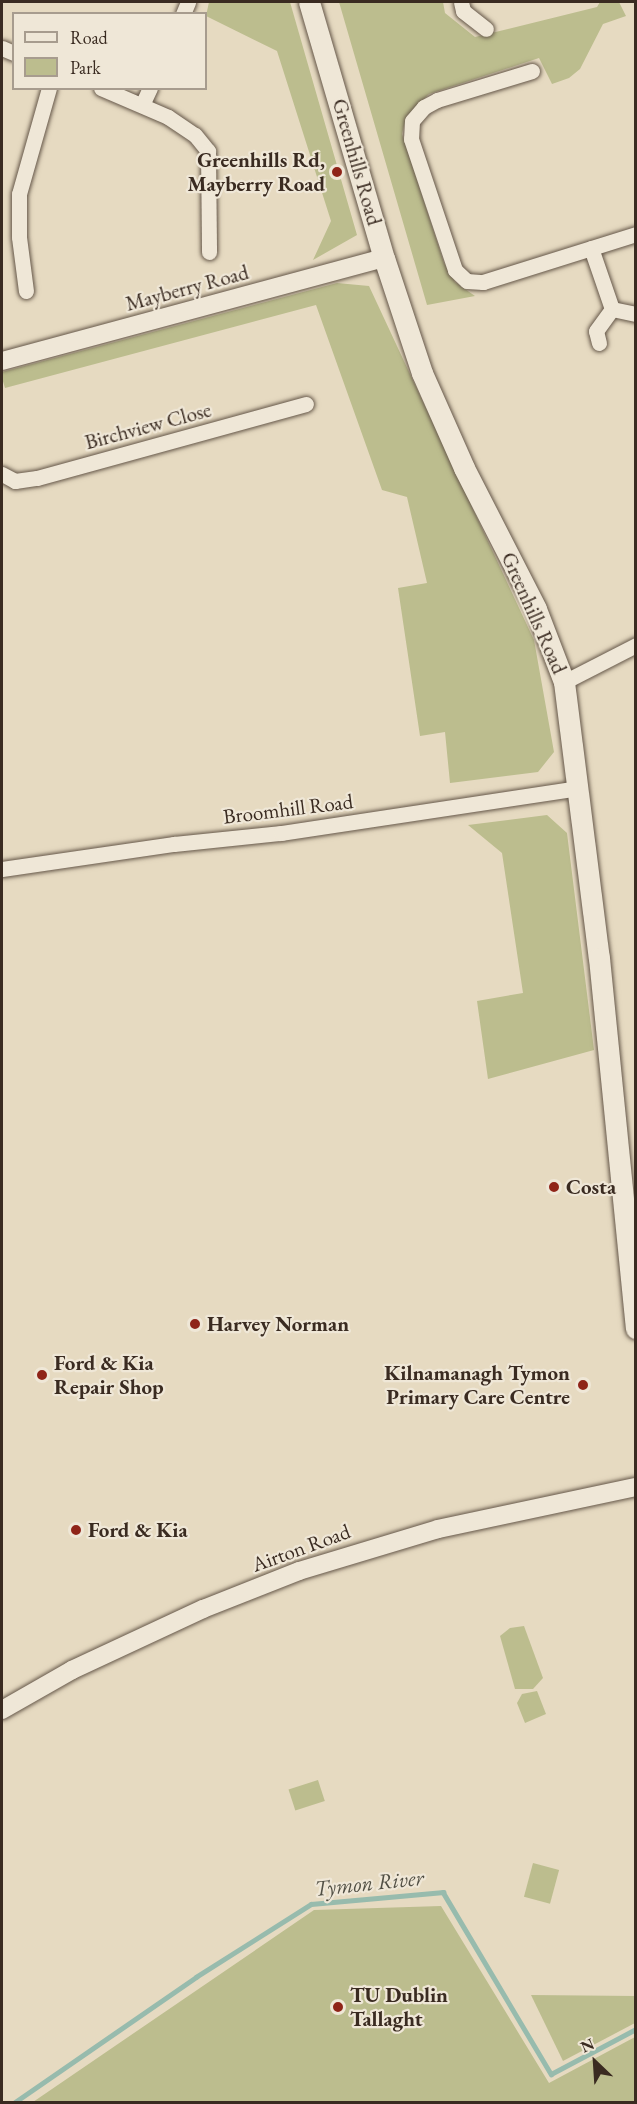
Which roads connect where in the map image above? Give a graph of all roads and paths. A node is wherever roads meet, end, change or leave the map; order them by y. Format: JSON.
{"nodes":[{"id":1,"x":309,"y":2,"type":"edge"},
{"id":2,"x":461,"y":2,"type":"edge"},
{"id":3,"x":486,"y":29,"type":"dead end"},
{"id":4,"x":532,"y":71,"type":"dead end"},
{"id":5,"x":48,"y":90,"type":"edge"},
{"id":6,"x":106,"y":90,"type":"edge"},
{"id":7,"x":149,"y":90,"type":"edge"},
{"id":8,"x":142,"y":105,"type":"junction"},
{"id":9,"x":636,"y":234,"type":"edge"},
{"id":10,"x":591,"y":248,"type":"junction"},
{"id":11,"x":209,"y":252,"type":"dead end"},
{"id":12,"x":384,"y":258,"type":"junction"},
{"id":13,"x":26,"y":291,"type":"dead end"},
{"id":14,"x":612,"y":309,"type":"junction"},
{"id":15,"x":636,"y":314,"type":"edge"},
{"id":16,"x":599,"y":343,"type":"dead end"},
{"id":17,"x":2,"y":361,"type":"edge"},
{"id":18,"x":306,"y":404,"type":"dead end"},
{"id":19,"x":2,"y":474,"type":"edge"},
{"id":20,"x":636,"y":645,"type":"edge"},
{"id":21,"x":564,"y":682,"type":"junction"},
{"id":22,"x":580,"y":788,"type":"junction"},
{"id":23,"x":2,"y":869,"type":"edge"},
{"id":24,"x":629,"y":1222,"type":"edge"},
{"id":25,"x":636,"y":1328,"type":"edge"},
{"id":26,"x":636,"y":1488,"type":"edge"},
{"id":27,"x":2,"y":1710,"type":"edge"}],
"edges":[{"from":1,"to":12,"type":"main road","name":"Greenhills Road"},
{"from":2,"to":3,"type":"street"},
{"from":4,"to":10,"type":"street"},
{"from":5,"to":13,"type":"street"},
{"from":6,"to":8,"type":"street"},
{"from":7,"to":8,"type":"street"},
{"from":8,"to":11,"type":"street"},
{"from":9,"to":10,"type":"street"},
{"from":10,"to":14,"type":"street"},
{"from":12,"to":17,"type":"street","name":"Mayberry Road"},
{"from":12,"to":21,"type":"main road","name":"Greenhills Road"},
{"from":14,"to":15,"type":"street"},
{"from":14,"to":16,"type":"street"},
{"from":18,"to":19,"type":"street","name":"Birchview Close"},
{"from":20,"to":21,"type":"street"},
{"from":21,"to":22,"type":"main road","name":"Greenhills Road"},
{"from":22,"to":23,"type":"street","name":"Broomhill Road"},
{"from":22,"to":24,"type":"main road","name":"Greenhills Road"},
{"from":24,"to":25,"type":"main road","name":"Greenhills Road"},
{"from":26,"to":27,"type":"street","name":"Airton Road"}]}
